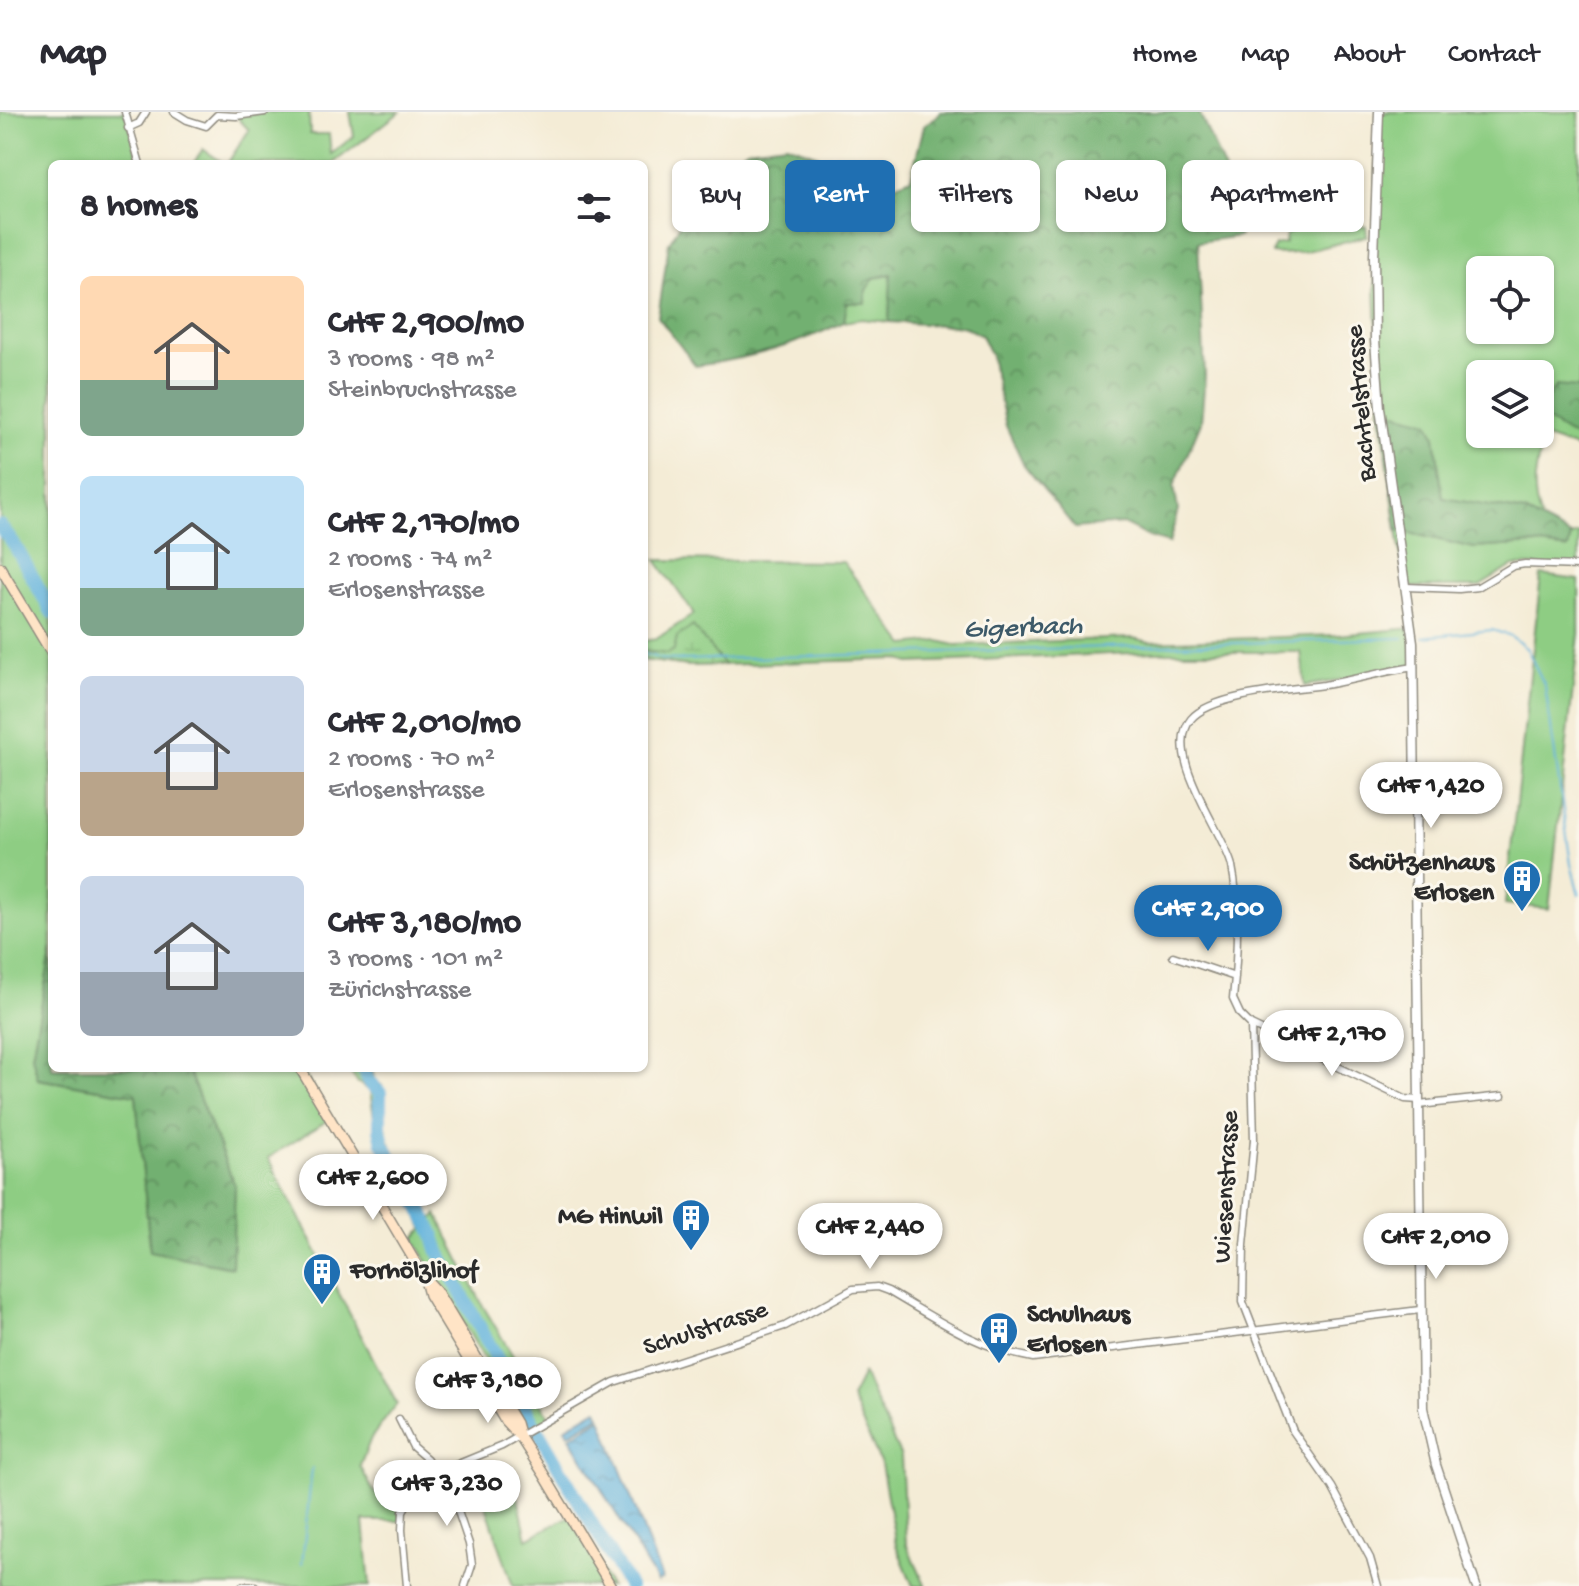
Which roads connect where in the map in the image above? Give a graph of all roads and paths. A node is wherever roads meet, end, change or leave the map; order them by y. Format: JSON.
{"nodes":[{"id":1,"x":125,"y":112,"type":"edge"},
{"id":2,"x":146,"y":112,"type":"edge"},
{"id":3,"x":174,"y":112,"type":"edge"},
{"id":4,"x":265,"y":112,"type":"edge"},
{"id":5,"x":1379,"y":112,"type":"edge"},
{"id":6,"x":128,"y":128,"type":"junction"},
{"id":7,"x":139,"y":160,"type":"edge"},
{"id":8,"x":1579,"y":566,"type":"edge"},
{"id":9,"x":0,"y":567,"type":"edge"},
{"id":10,"x":1406,"y":587,"type":"junction"},
{"id":11,"x":48,"y":647,"type":"edge"},
{"id":12,"x":1414,"y":667,"type":"junction"},
{"id":13,"x":1173,"y":956,"type":"dead end"},
{"id":14,"x":1235,"y":977,"type":"junction"},
{"id":15,"x":1251,"y":1025,"type":"junction"},
{"id":16,"x":302,"y":1072,"type":"edge"},
{"id":17,"x":1502,"y":1096,"type":"dead end"},
{"id":18,"x":1419,"y":1102,"type":"junction"},
{"id":19,"x":1420,"y":1310,"type":"junction"},
{"id":20,"x":1256,"y":1332,"type":"junction"},
{"id":21,"x":399,"y":1419,"type":"dead end"},
{"id":22,"x":520,"y":1437,"type":"junction"},
{"id":23,"x":444,"y":1470,"type":"junction"},
{"id":24,"x":434,"y":1474,"type":"junction"},
{"id":25,"x":242,"y":1586,"type":"edge"},
{"id":26,"x":255,"y":1586,"type":"edge"},
{"id":27,"x":407,"y":1586,"type":"edge"},
{"id":28,"x":465,"y":1586,"type":"edge"},
{"id":29,"x":611,"y":1586,"type":"edge"},
{"id":30,"x":1378,"y":1586,"type":"edge"},
{"id":31,"x":1476,"y":1586,"type":"edge"}],
"edges":[{"from":1,"to":6,"type":"street"},
{"from":2,"to":6,"type":"street"},
{"from":3,"to":4,"type":"street"},
{"from":5,"to":10,"type":"street","name":"Bachtelstrasse"},
{"from":6,"to":7,"type":"street"},
{"from":8,"to":10,"type":"street"},
{"from":9,"to":11,"type":"main road"},
{"from":10,"to":12,"type":"street","name":"Bachtelstrasse"},
{"from":12,"to":14,"type":"street","name":"Wiesenstrasse"},
{"from":12,"to":18,"type":"street","name":"Bachtelstrasse"},
{"from":13,"to":14,"type":"street"},
{"from":14,"to":15,"type":"street","name":"Wiesenstrasse"},
{"from":15,"to":18,"type":"street"},
{"from":15,"to":20,"type":"street","name":"Wiesenstrasse"},
{"from":16,"to":22,"type":"main road"},
{"from":17,"to":18,"type":"street"},
{"from":18,"to":19,"type":"street","name":"Bachtelstrasse"},
{"from":19,"to":20,"type":"street","name":"Schulstrasse"},
{"from":19,"to":31,"type":"street","name":"Bachtelstrasse"},
{"from":20,"to":22,"type":"street","name":"Schulstrasse"},
{"from":20,"to":30,"type":"street","name":"Wiesenstrasse"},
{"from":21,"to":24,"type":"street"},
{"from":22,"to":23,"type":"street","name":"Schulstrasse"},
{"from":22,"to":29,"type":"main road"},
{"from":23,"to":24,"type":"street","name":"Schulstrasse"},
{"from":23,"to":28,"type":"street"},
{"from":24,"to":27,"type":"street"},
{"from":25,"to":26,"type":"street"}]}
